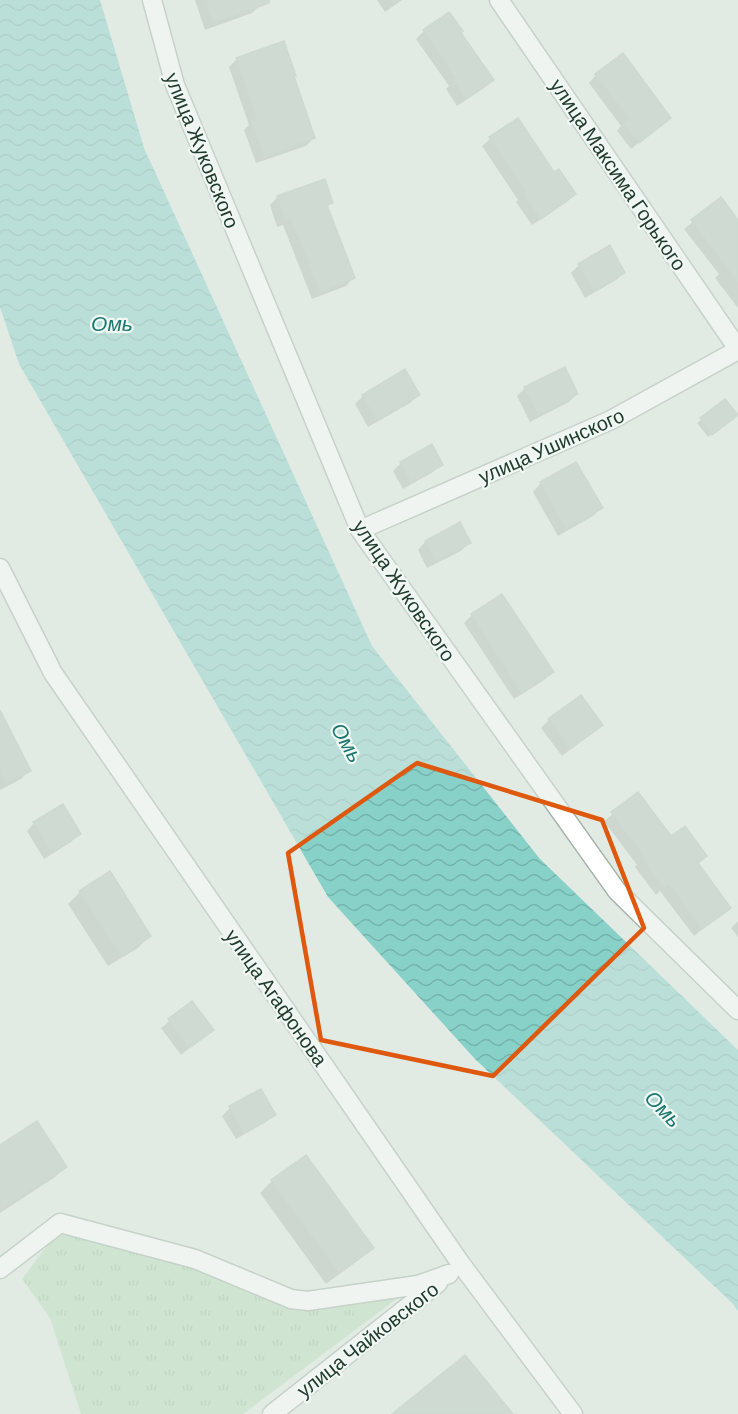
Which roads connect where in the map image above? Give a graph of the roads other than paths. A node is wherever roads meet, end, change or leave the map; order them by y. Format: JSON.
{"nodes":[{"id":1,"x":152,"y":0,"type":"edge"},
{"id":2,"x":499,"y":0,"type":"edge"},
{"id":3,"x":738,"y":349,"type":"edge"},
{"id":4,"x":360,"y":530,"type":"junction"},
{"id":5,"x":0,"y":568,"type":"edge"},
{"id":6,"x":738,"y":1010,"type":"edge"},
{"id":7,"x":0,"y":1269,"type":"edge"},
{"id":8,"x":455,"y":1269,"type":"junction"},
{"id":9,"x":272,"y":1414,"type":"edge"},
{"id":10,"x":573,"y":1414,"type":"edge"}],
"edges":[{"from":1,"to":4,"type":"street","name":"улица Жуковского"},
{"from":2,"to":3,"type":"street","name":"улица Максима Горького"},
{"from":3,"to":4,"type":"street","name":"улица Ушинского"},
{"from":4,"to":6,"type":"street","name":"улица Жуковского"},
{"from":5,"to":8,"type":"street","name":"улица Агафонова"},
{"from":7,"to":8,"type":"street"},
{"from":8,"to":9,"type":"street","name":"улица Чайковского"},
{"from":8,"to":10,"type":"street","name":"улица Агафонова"}]}
